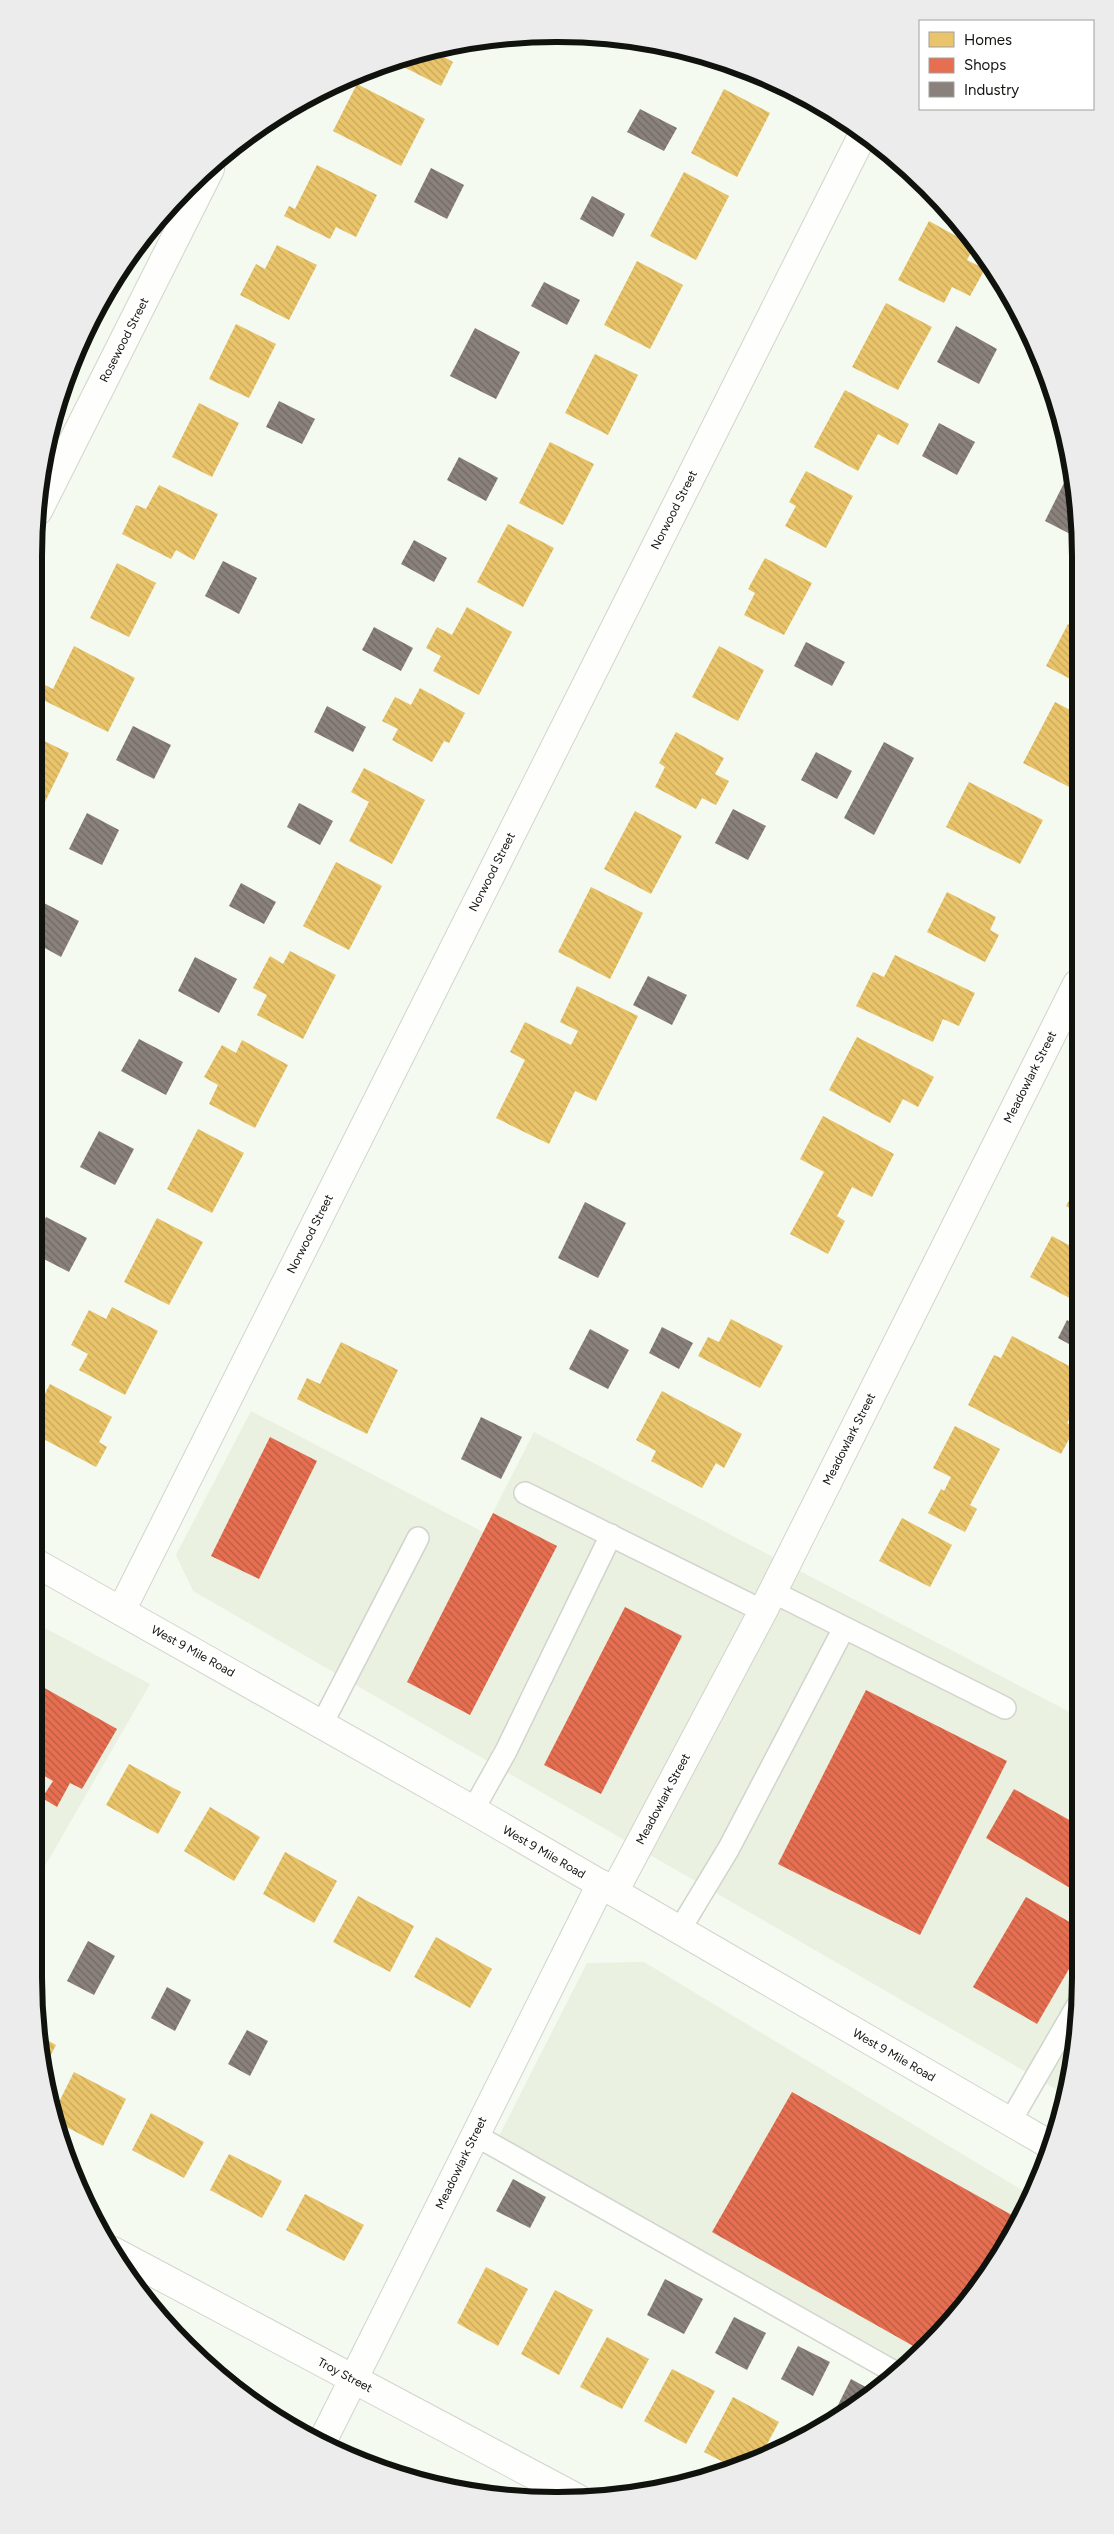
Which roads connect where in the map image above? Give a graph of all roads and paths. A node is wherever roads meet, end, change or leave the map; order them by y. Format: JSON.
{"nodes":[{"id":1,"x":859,"y":141,"type":"edge"},
{"id":2,"x":202,"y":185,"type":"edge"},
{"id":3,"x":47,"y":493,"type":"edge"},
{"id":4,"x":1072,"y":994,"type":"edge"},
{"id":5,"x":526,"y":1493,"type":"dead end"},
{"id":6,"x":611,"y":1535,"type":"junction"},
{"id":7,"x":418,"y":1538,"type":"dead end"},
{"id":8,"x":42,"y":1566,"type":"edge"},
{"id":9,"x":768,"y":1601,"type":"junction"},
{"id":10,"x":121,"y":1610,"type":"junction"},
{"id":11,"x":844,"y":1628,"type":"junction"},
{"id":12,"x":1005,"y":1708,"type":"dead end"},
{"id":13,"x":322,"y":1724,"type":"junction"},
{"id":14,"x":473,"y":1810,"type":"junction"},
{"id":15,"x":607,"y":1888,"type":"junction"},
{"id":16,"x":679,"y":1931,"type":"junction"},
{"id":17,"x":1069,"y":2019,"type":"edge"},
{"id":18,"x":1010,"y":2122,"type":"junction"},
{"id":19,"x":475,"y":2135,"type":"junction"},
{"id":20,"x":1044,"y":2142,"type":"edge"},
{"id":21,"x":126,"y":2258,"type":"edge"},
{"id":22,"x":890,"y":2369,"type":"edge"},
{"id":23,"x":353,"y":2379,"type":"junction"},
{"id":24,"x":325,"y":2436,"type":"edge"},
{"id":25,"x":565,"y":2492,"type":"edge"}],
"edges":[{"from":1,"to":10,"type":"street","name":"Norwood Street"},
{"from":2,"to":3,"type":"street","name":"Rosewood Street"},
{"from":4,"to":9,"type":"street","name":"Meadowlark Street"},
{"from":5,"to":6,"type":"lane"},
{"from":6,"to":9,"type":"lane"},
{"from":6,"to":14,"type":"lane"},
{"from":7,"to":13,"type":"lane"},
{"from":8,"to":10,"type":"street","name":"West 9 Mile Road"},
{"from":9,"to":11,"type":"lane"},
{"from":9,"to":15,"type":"street","name":"Meadowlark Street"},
{"from":10,"to":13,"type":"street","name":"West 9 Mile Road"},
{"from":11,"to":12,"type":"lane"},
{"from":11,"to":16,"type":"lane"},
{"from":13,"to":14,"type":"street","name":"West 9 Mile Road"},
{"from":14,"to":15,"type":"street","name":"West 9 Mile Road"},
{"from":15,"to":16,"type":"street","name":"West 9 Mile Road"},
{"from":15,"to":19,"type":"street","name":"Meadowlark Street"},
{"from":16,"to":18,"type":"street","name":"West 9 Mile Road"},
{"from":17,"to":18,"type":"lane"},
{"from":18,"to":20,"type":"street","name":"West 9 Mile Road"},
{"from":19,"to":22,"type":"lane"},
{"from":19,"to":23,"type":"street","name":"Meadowlark Street"},
{"from":21,"to":23,"type":"street","name":"Troy Street"},
{"from":23,"to":24,"type":"street","name":"Meadowlark Street"},
{"from":23,"to":25,"type":"street","name":"Troy Street"}]}
